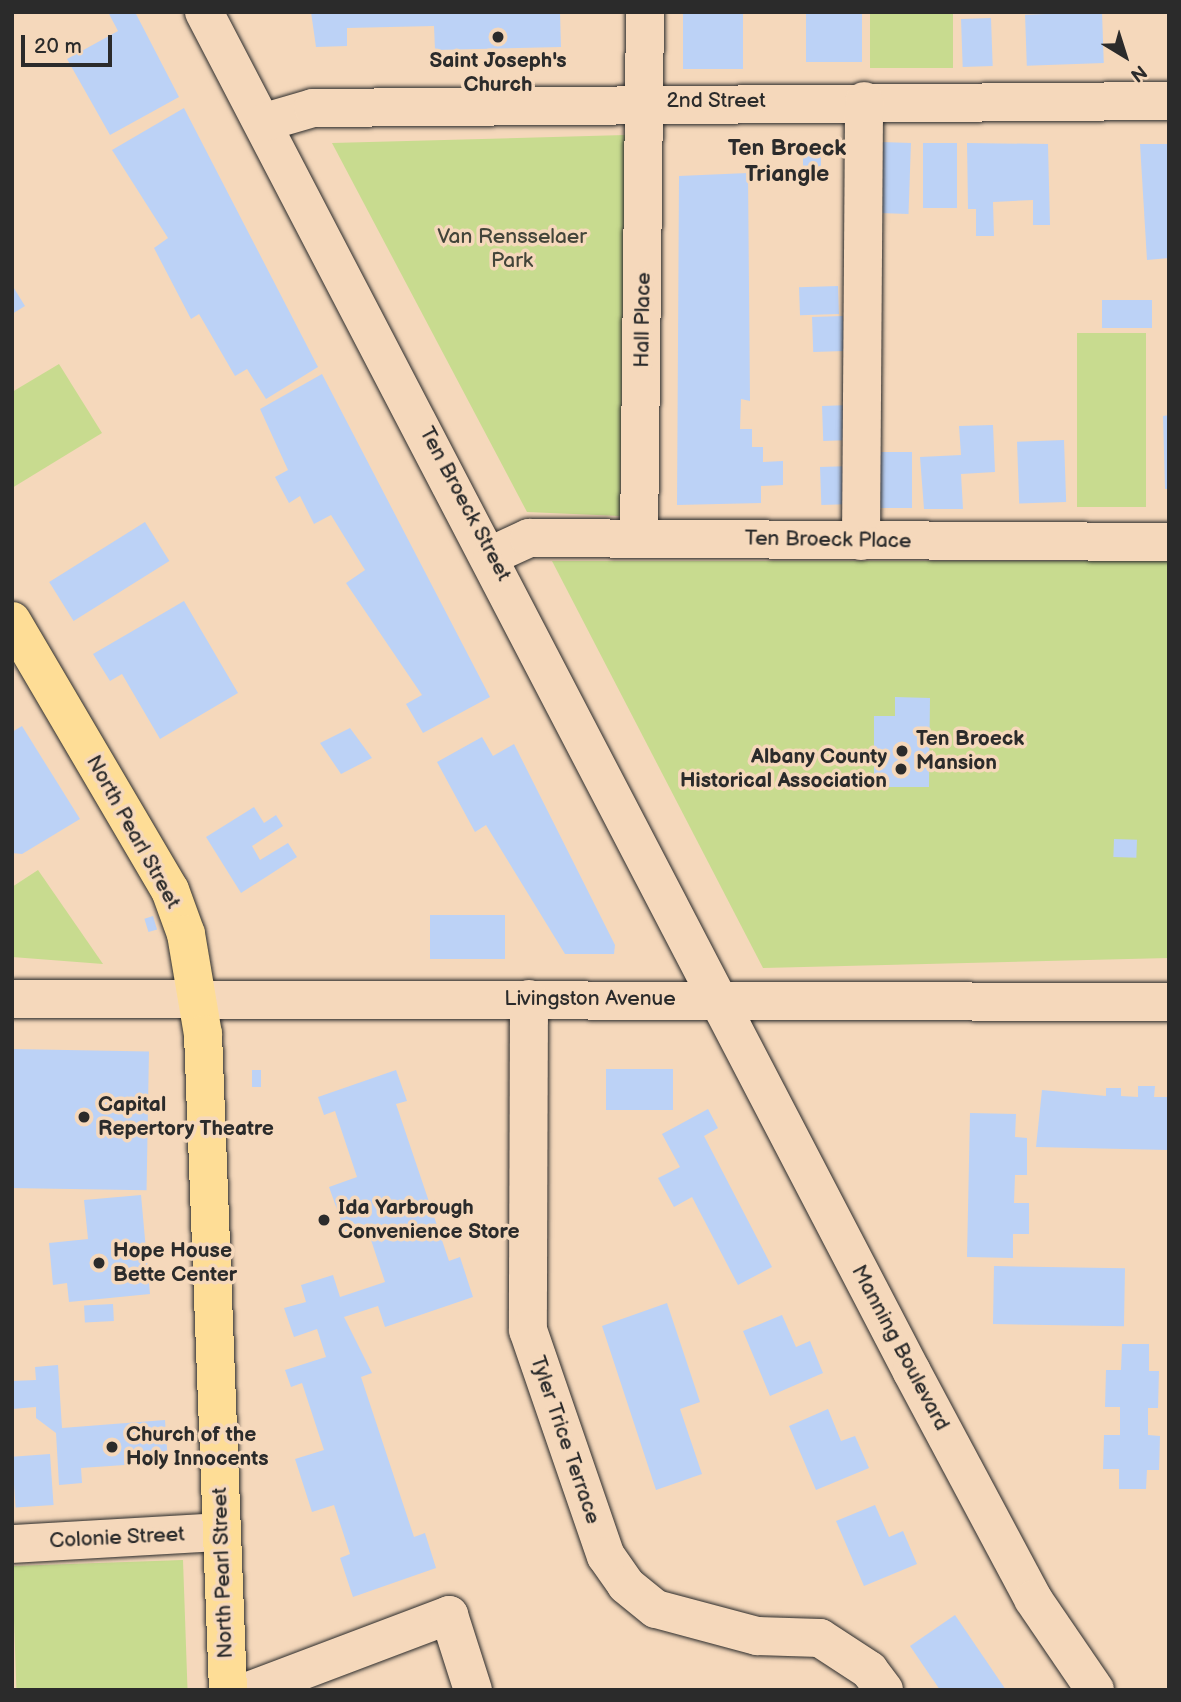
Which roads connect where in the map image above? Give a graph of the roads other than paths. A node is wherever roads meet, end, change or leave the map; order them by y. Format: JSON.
{"nodes":[{"id":1,"x":204,"y":12,"type":"edge"},
{"id":2,"x":645,"y":12,"type":"edge"},
{"id":3,"x":647,"y":101,"type":"junction"},
{"id":4,"x":864,"y":101,"type":"junction"},
{"id":5,"x":1169,"y":101,"type":"edge"},
{"id":6,"x":265,"y":122,"type":"junction"},
{"id":7,"x":639,"y":539,"type":"junction"},
{"id":8,"x":861,"y":541,"type":"junction"},
{"id":9,"x":1169,"y":542,"type":"edge"},
{"id":10,"x":492,"y":555,"type":"junction"},
{"id":11,"x":12,"y":621,"type":"edge"},
{"id":12,"x":720,"y":998,"type":"junction"},
{"id":13,"x":12,"y":999,"type":"edge"},
{"id":14,"x":529,"y":999,"type":"junction"},
{"id":15,"x":199,"y":1000,"type":"junction"},
{"id":16,"x":1169,"y":1002,"type":"edge"},
{"id":17,"x":221,"y":1532,"type":"junction"},
{"id":18,"x":12,"y":1544,"type":"edge"},
{"id":19,"x":228,"y":1690,"type":"edge"},
{"id":20,"x":251,"y":1690,"type":"edge"},
{"id":21,"x":473,"y":1690,"type":"edge"},
{"id":22,"x":884,"y":1690,"type":"edge"},
{"id":23,"x":1096,"y":1690,"type":"edge"}],
"edges":[{"from":1,"to":6,"type":"street","name":"Ten Broeck Street"},
{"from":2,"to":3,"type":"street","name":"Hall Place"},
{"from":3,"to":4,"type":"street","name":"2nd Street"},
{"from":3,"to":6,"type":"street","name":"2nd Street"},
{"from":3,"to":7,"type":"street","name":"Hall Place"},
{"from":4,"to":5,"type":"street","name":"2nd Street"},
{"from":4,"to":8,"type":"street"},
{"from":6,"to":10,"type":"street","name":"Ten Broeck Street"},
{"from":7,"to":8,"type":"street","name":"Ten Broeck Place"},
{"from":7,"to":10,"type":"street","name":"Ten Broeck Place"},
{"from":8,"to":9,"type":"street","name":"Ten Broeck Place"},
{"from":10,"to":12,"type":"street","name":"Ten Broeck Street"},
{"from":11,"to":15,"type":"main road","name":"North Pearl Street"},
{"from":12,"to":14,"type":"street","name":"Livingston Avenue"},
{"from":12,"to":16,"type":"street","name":"Livingston Avenue"},
{"from":12,"to":23,"type":"street","name":"Manning Boulevard"},
{"from":13,"to":15,"type":"street","name":"Livingston Avenue"},
{"from":14,"to":15,"type":"street","name":"Livingston Avenue"},
{"from":14,"to":22,"type":"street","name":"Tyler Trice Terrace"},
{"from":15,"to":17,"type":"main road","name":"North Pearl Street"},
{"from":17,"to":18,"type":"street","name":"Colonie Street"},
{"from":17,"to":19,"type":"main road","name":"North Pearl Street"},
{"from":20,"to":21,"type":"street"}]}
